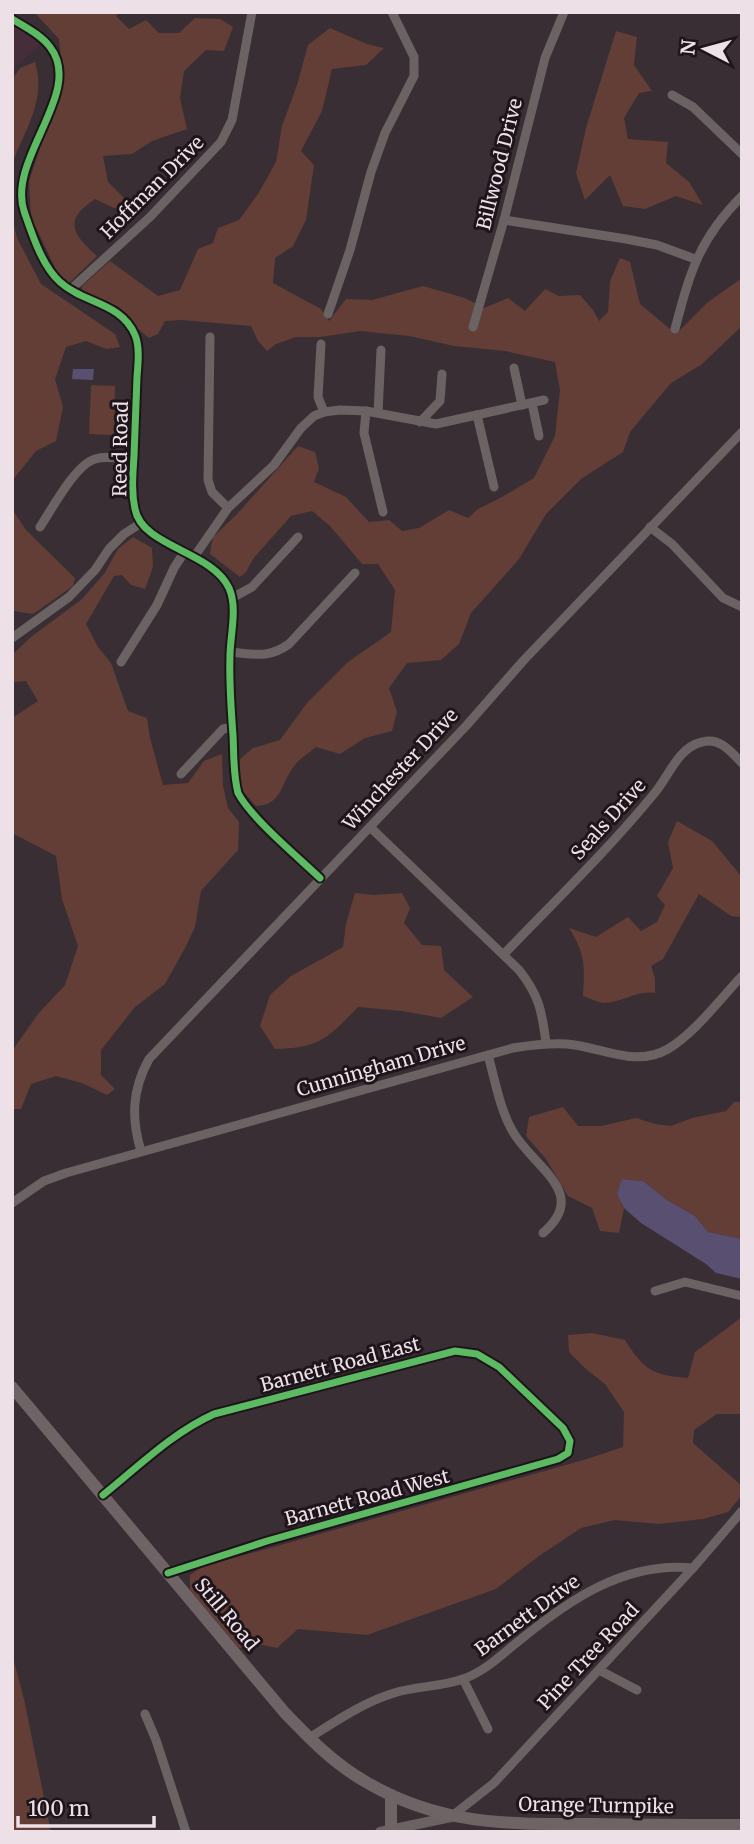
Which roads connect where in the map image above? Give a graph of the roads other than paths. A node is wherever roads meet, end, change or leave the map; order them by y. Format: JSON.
{"nodes":[{"id":1,"x":252,"y":12,"type":"edge"},
{"id":2,"x":392,"y":12,"type":"edge"},
{"id":3,"x":564,"y":12,"type":"edge"},
{"id":4,"x":12,"y":19,"type":"edge"},
{"id":5,"x":672,"y":95,"type":"dead end"},
{"id":6,"x":742,"y":154,"type":"edge"},
{"id":7,"x":742,"y":196,"type":"edge"},
{"id":8,"x":504,"y":220,"type":"junction"},
{"id":9,"x":695,"y":259,"type":"junction"},
{"id":10,"x":70,"y":290,"type":"junction"},
{"id":11,"x":328,"y":314,"type":"dead end"},
{"id":12,"x":473,"y":327,"type":"dead end"},
{"id":13,"x":675,"y":329,"type":"dead end"},
{"id":14,"x":211,"y":337,"type":"dead end"},
{"id":15,"x":321,"y":344,"type":"dead end"},
{"id":16,"x":382,"y":350,"type":"dead end"},
{"id":17,"x":514,"y":368,"type":"dead end"},
{"id":18,"x":442,"y":374,"type":"dead end"},
{"id":19,"x":544,"y":400,"type":"dead end"},
{"id":20,"x":527,"y":404,"type":"junction"},
{"id":21,"x":366,"y":411,"type":"junction"},
{"id":22,"x":324,"y":412,"type":"junction"},
{"id":23,"x":379,"y":413,"type":"junction"},
{"id":24,"x":477,"y":415,"type":"junction"},
{"id":25,"x":420,"y":422,"type":"junction"},
{"id":26,"x":742,"y":432,"type":"edge"},
{"id":27,"x":539,"y":436,"type":"dead end"},
{"id":28,"x":134,"y":460,"type":"junction"},
{"id":29,"x":494,"y":486,"type":"dead end"},
{"id":30,"x":228,"y":508,"type":"junction"},
{"id":31,"x":383,"y":512,"type":"dead end"},
{"id":32,"x":141,"y":523,"type":"junction"},
{"id":33,"x":40,"y":527,"type":"dead end"},
{"id":34,"x":650,"y":527,"type":"junction"},
{"id":35,"x":298,"y":537,"type":"dead end"},
{"id":36,"x":185,"y":551,"type":"junction"},
{"id":37,"x":194,"y":556,"type":"junction"},
{"id":38,"x":355,"y":573,"type":"dead end"},
{"id":39,"x":232,"y":598,"type":"junction"},
{"id":40,"x":742,"y":607,"type":"edge"},
{"id":41,"x":12,"y":638,"type":"edge"},
{"id":42,"x":230,"y":652,"type":"junction"},
{"id":43,"x":121,"y":662,"type":"dead end"},
{"id":44,"x":232,"y":727,"type":"junction"},
{"id":45,"x":742,"y":763,"type":"edge"},
{"id":46,"x":181,"y":774,"type":"dead end"},
{"id":47,"x":370,"y":827,"type":"junction"},
{"id":48,"x":320,"y":878,"type":"junction"},
{"id":49,"x":504,"y":954,"type":"junction"},
{"id":50,"x":742,"y":976,"type":"edge"},
{"id":51,"x":546,"y":1043,"type":"junction"},
{"id":52,"x":488,"y":1055,"type":"junction"},
{"id":53,"x":141,"y":1151,"type":"junction"},
{"id":54,"x":12,"y":1203,"type":"edge"},
{"id":55,"x":543,"y":1233,"type":"dead end"},
{"id":56,"x":655,"y":1291,"type":"dead end"},
{"id":57,"x":742,"y":1296,"type":"edge"},
{"id":58,"x":12,"y":1387,"type":"edge"},
{"id":59,"x":570,"y":1448,"type":"joint"},
{"id":60,"x":103,"y":1495,"type":"junction"},
{"id":61,"x":742,"y":1511,"type":"edge"},
{"id":62,"x":693,"y":1568,"type":"junction"},
{"id":63,"x":168,"y":1573,"type":"junction"},
{"id":64,"x":599,"y":1670,"type":"junction"},
{"id":65,"x":463,"y":1679,"type":"junction"},
{"id":66,"x":637,"y":1690,"type":"dead end"},
{"id":67,"x":145,"y":1714,"type":"dead end"},
{"id":68,"x":488,"y":1729,"type":"dead end"},
{"id":69,"x":309,"y":1738,"type":"junction"},
{"id":70,"x":391,"y":1795,"type":"junction"},
{"id":71,"x":451,"y":1817,"type":"junction"},
{"id":72,"x":742,"y":1825,"type":"edge"},
{"id":73,"x":385,"y":1831,"type":"edge"},
{"id":74,"x":186,"y":1832,"type":"edge"}],
"edges":[{"from":1,"to":10,"type":"street","name":"Hoffman Drive"},
{"from":2,"to":11,"type":"street"},
{"from":3,"to":8,"type":"street","name":"Billwood Drive"},
{"from":4,"to":10,"type":"street","name":"Reed Road"},
{"from":5,"to":6,"type":"street"},
{"from":7,"to":9,"type":"street"},
{"from":8,"to":9,"type":"street"},
{"from":8,"to":12,"type":"street","name":"Billwood Drive"},
{"from":9,"to":13,"type":"street"},
{"from":10,"to":28,"type":"street","name":"Reed Road"},
{"from":14,"to":30,"type":"street"},
{"from":15,"to":22,"type":"street"},
{"from":16,"to":23,"type":"street"},
{"from":17,"to":20,"type":"street"},
{"from":18,"to":25,"type":"street"},
{"from":19,"to":20,"type":"street"},
{"from":20,"to":24,"type":"street"},
{"from":20,"to":27,"type":"street"},
{"from":21,"to":22,"type":"street"},
{"from":21,"to":23,"type":"street"},
{"from":21,"to":31,"type":"street"},
{"from":22,"to":30,"type":"street"},
{"from":23,"to":25,"type":"street"},
{"from":24,"to":25,"type":"street"},
{"from":24,"to":29,"type":"street"},
{"from":26,"to":34,"type":"street","name":"Winchester Drive"},
{"from":28,"to":32,"type":"street","name":"Reed Road"},
{"from":28,"to":33,"type":"street"},
{"from":30,"to":37,"type":"street"},
{"from":32,"to":36,"type":"street","name":"Reed Road"},
{"from":32,"to":41,"type":"street"},
{"from":34,"to":40,"type":"street"},
{"from":34,"to":47,"type":"street","name":"Winchester Drive"},
{"from":35,"to":39,"type":"street"},
{"from":36,"to":37,"type":"street","name":"Reed Road"},
{"from":36,"to":43,"type":"street"},
{"from":37,"to":39,"type":"street","name":"Reed Road"},
{"from":38,"to":42,"type":"street"},
{"from":39,"to":42,"type":"street"},
{"from":42,"to":44,"type":"street"},
{"from":44,"to":46,"type":"street"},
{"from":44,"to":48,"type":"street"},
{"from":45,"to":49,"type":"street","name":"Seals Drive"},
{"from":47,"to":48,"type":"street","name":"Winchester Drive"},
{"from":47,"to":49,"type":"street"},
{"from":48,"to":53,"type":"street","name":"Winchester Drive"},
{"from":49,"to":51,"type":"street"},
{"from":50,"to":51,"type":"street","name":"Cunningham Drive"},
{"from":51,"to":52,"type":"street","name":"Cunningham Drive"},
{"from":52,"to":53,"type":"street","name":"Cunningham Drive"},
{"from":52,"to":55,"type":"street"},
{"from":53,"to":54,"type":"street","name":"Cunningham Drive"},
{"from":56,"to":57,"type":"street"},
{"from":58,"to":60,"type":"main road","name":"Still Road"},
{"from":59,"to":60,"type":"street","name":"Barnett Road East"},
{"from":59,"to":63,"type":"street","name":"Barnett Road West"},
{"from":60,"to":63,"type":"main road","name":"Still Road"},
{"from":61,"to":62,"type":"street","name":"Pine Tree Road"},
{"from":62,"to":64,"type":"street","name":"Pine Tree Road"},
{"from":62,"to":65,"type":"street","name":"Barnett Drive"},
{"from":63,"to":69,"type":"main road","name":"Still Road"},
{"from":64,"to":66,"type":"street"},
{"from":64,"to":71,"type":"street","name":"Pine Tree Road"},
{"from":65,"to":68,"type":"street"},
{"from":65,"to":69,"type":"street","name":"Barnett Drive"},
{"from":67,"to":74,"type":"street"},
{"from":69,"to":70,"type":"main road","name":"Still Road"},
{"from":70,"to":71,"type":"main road","name":"Still Road"},
{"from":70,"to":73,"type":"main road"},
{"from":71,"to":72,"type":"main road","name":"Orange Turnpike"},
{"from":71,"to":73,"type":"street"}]}
